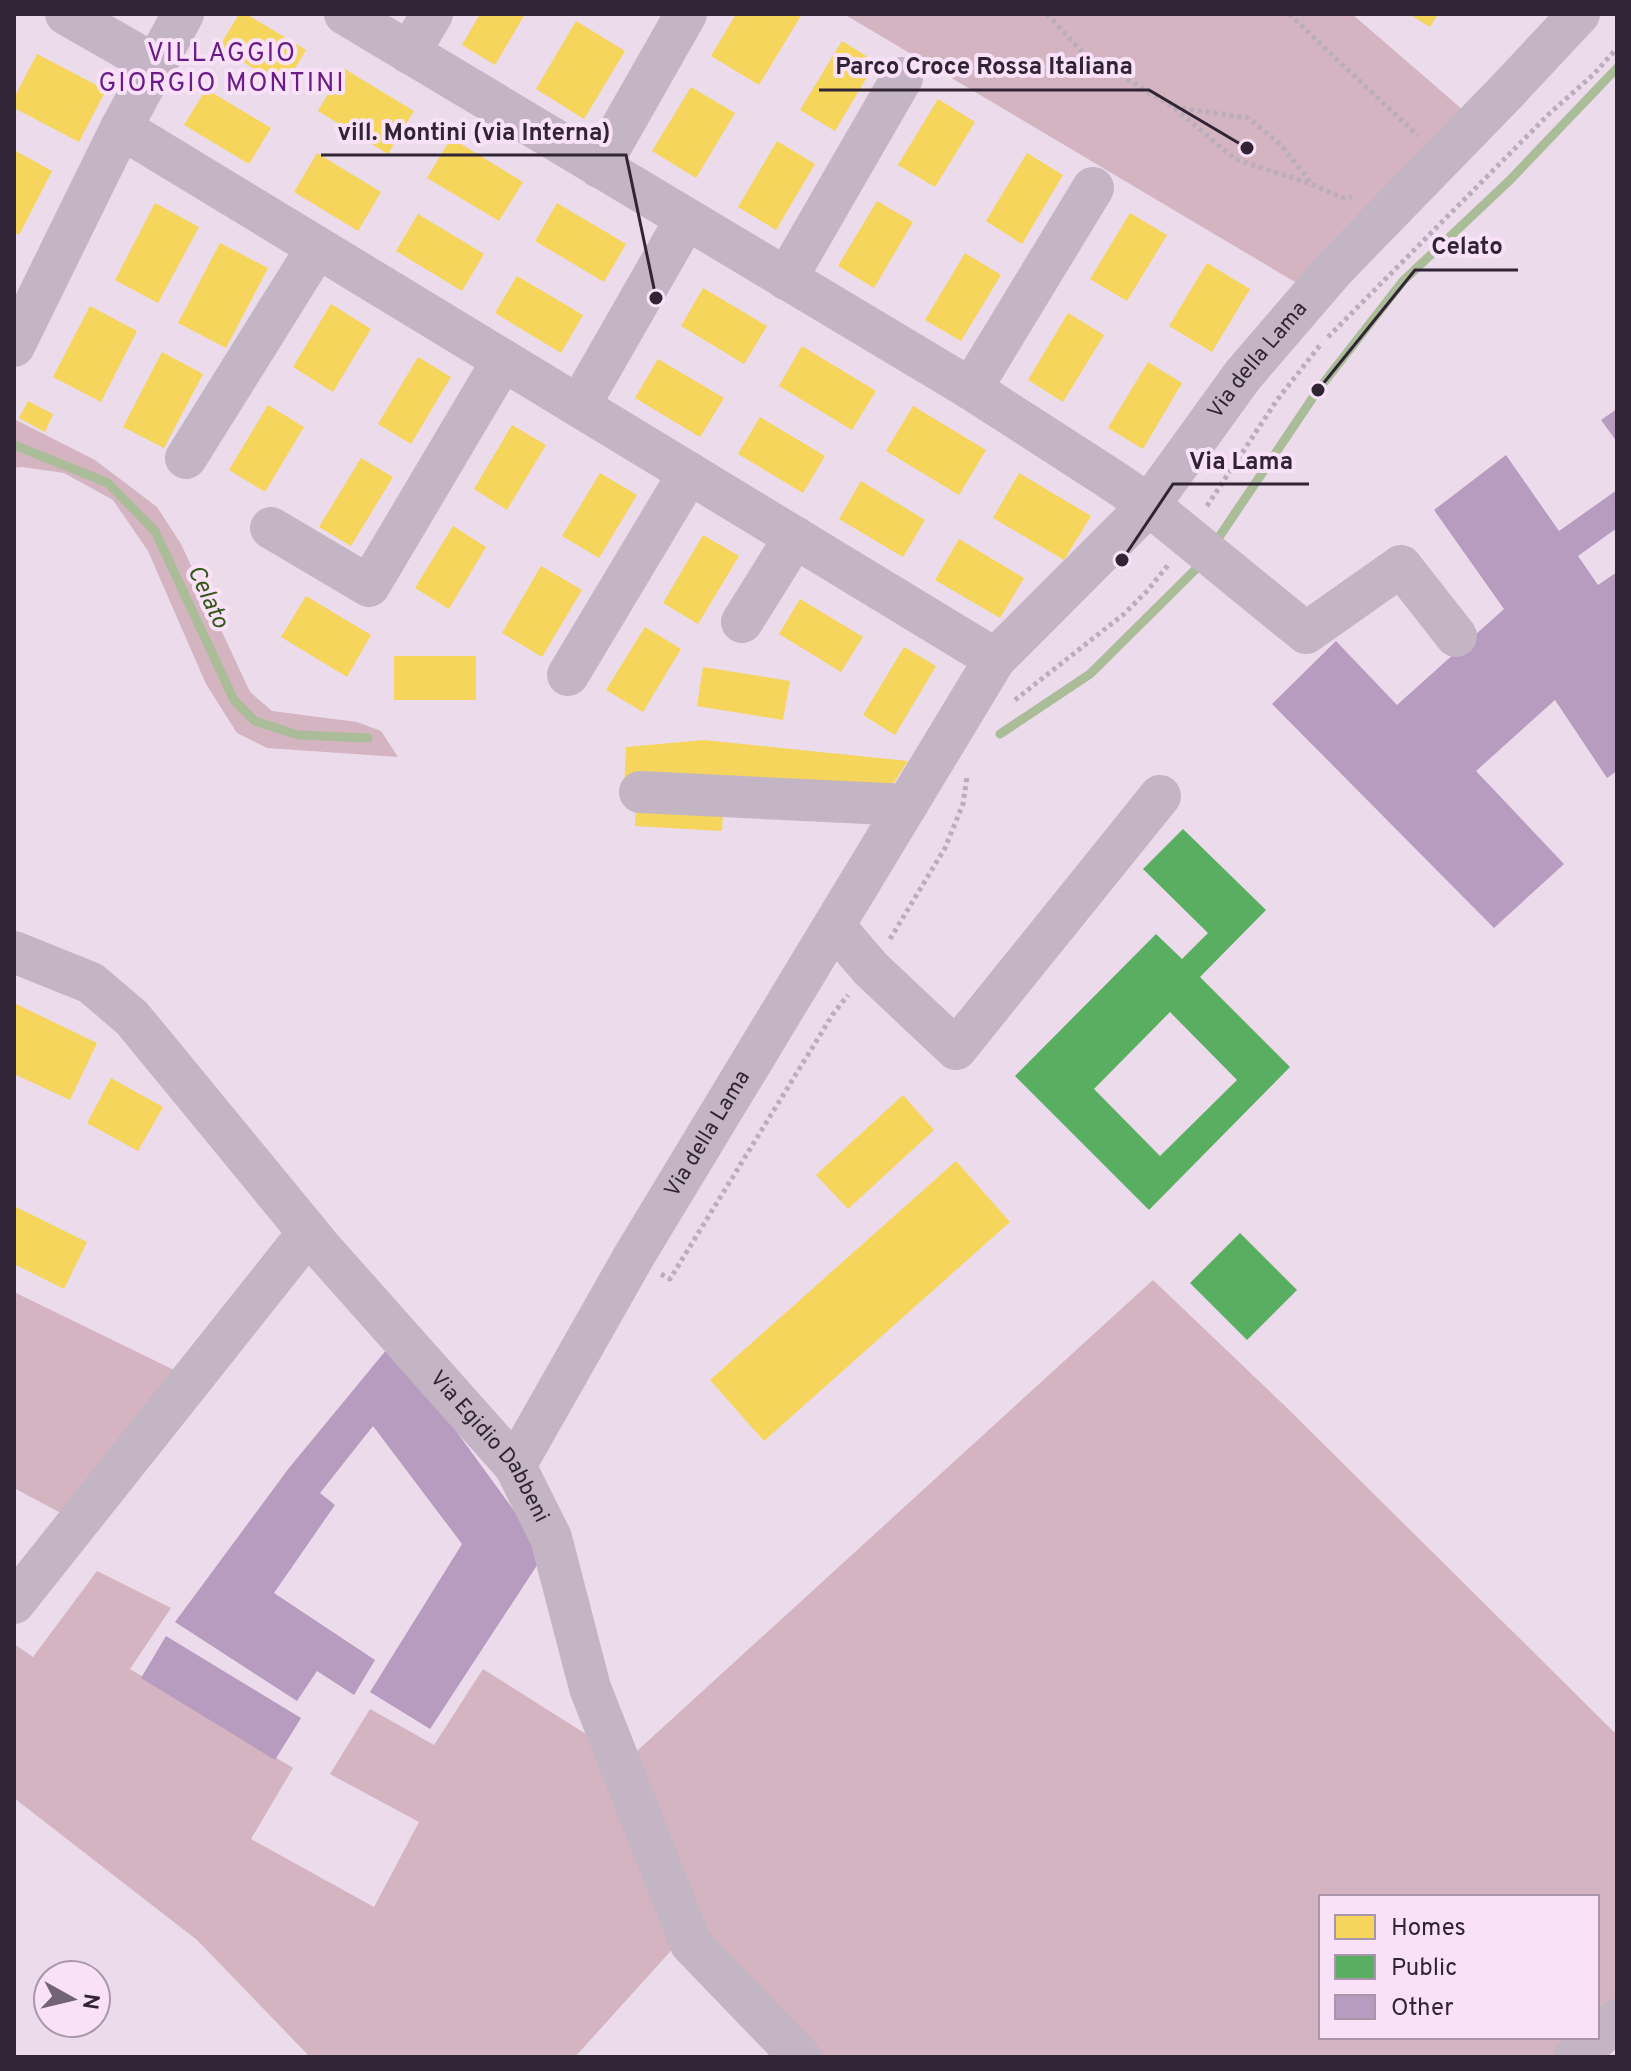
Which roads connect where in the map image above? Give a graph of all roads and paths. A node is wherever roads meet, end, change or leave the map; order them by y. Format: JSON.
{"nodes":[{"id":1,"x":66,"y":14,"type":"edge"},
{"id":2,"x":183,"y":14,"type":"edge"},
{"id":3,"x":345,"y":14,"type":"edge"},
{"id":4,"x":432,"y":14,"type":"edge"},
{"id":5,"x":686,"y":14,"type":"edge"},
{"id":6,"x":1047,"y":14,"type":"edge"},
{"id":7,"x":1289,"y":14,"type":"edge"},
{"id":8,"x":1579,"y":14,"type":"edge"},
{"id":9,"x":1617,"y":48,"type":"edge"},
{"id":10,"x":409,"y":53,"type":"junction"},
{"id":11,"x":155,"y":65,"type":"junction"},
{"id":12,"x":902,"y":78,"type":"dead end"},
{"id":13,"x":1173,"y":107,"type":"junction"},
{"id":14,"x":121,"y":128,"type":"junction"},
{"id":15,"x":1408,"y":145,"type":"dead end"},
{"id":16,"x":599,"y":167,"type":"junction"},
{"id":17,"x":1311,"y":184,"type":"junction"},
{"id":18,"x":1093,"y":188,"type":"dead end"},
{"id":19,"x":1359,"y":194,"type":"dead end"},
{"id":20,"x":686,"y":219,"type":"junction"},
{"id":21,"x":317,"y":248,"type":"junction"},
{"id":22,"x":29,"y":278,"type":"edge"},
{"id":23,"x":786,"y":279,"type":"junction"},
{"id":24,"x":14,"y":346,"type":"edge"},
{"id":25,"x":503,"y":360,"type":"junction"},
{"id":26,"x":971,"y":389,"type":"junction"},
{"id":27,"x":579,"y":406,"type":"junction"},
{"id":28,"x":186,"y":458,"type":"dead end"},
{"id":29,"x":689,"y":473,"type":"junction"},
{"id":30,"x":1149,"y":505,"type":"junction"},
{"id":31,"x":271,"y":528,"type":"dead end"},
{"id":32,"x":795,"y":537,"type":"junction"},
{"id":33,"x":1191,"y":538,"type":"junction"},
{"id":34,"x":742,"y":622,"type":"dead end"},
{"id":35,"x":1456,"y":636,"type":"dead end"},
{"id":36,"x":995,"y":659,"type":"junction"},
{"id":37,"x":568,"y":675,"type":"dead end"},
{"id":38,"x":1014,"y":702,"type":"dead end"},
{"id":39,"x":967,"y":775,"type":"dead end"},
{"id":40,"x":640,"y":792,"type":"dead end"},
{"id":41,"x":1160,"y":796,"type":"dead end"},
{"id":42,"x":907,"y":805,"type":"junction"},
{"id":43,"x":834,"y":926,"type":"junction"},
{"id":44,"x":14,"y":952,"type":"edge"},
{"id":45,"x":871,"y":969,"type":"junction"},
{"id":46,"x":308,"y":1233,"type":"junction"},
{"id":47,"x":634,"y":1256,"type":"junction"},
{"id":48,"x":515,"y":1466,"type":"junction"},
{"id":49,"x":14,"y":1603,"type":"edge"},
{"id":50,"x":1617,"y":2020,"type":"edge"},
{"id":51,"x":1599,"y":2036,"type":"edge"},
{"id":52,"x":1595,"y":2039,"type":"edge"},
{"id":53,"x":800,"y":2057,"type":"edge"},
{"id":54,"x":1575,"y":2057,"type":"edge"}],
"edges":[{"from":1,"to":11,"type":"street"},
{"from":2,"to":11,"type":"street"},
{"from":3,"to":10,"type":"street"},
{"from":4,"to":10,"type":"street"},
{"from":5,"to":16,"type":"street"},
{"from":6,"to":13,"type":"path"},
{"from":7,"to":15,"type":"path"},
{"from":8,"to":30,"type":"street","name":"Via della Lama"},
{"from":9,"to":33,"type":"path"},
{"from":10,"to":16,"type":"street"},
{"from":11,"to":14,"type":"street"},
{"from":12,"to":23,"type":"street"},
{"from":13,"to":17,"type":"path"},
{"from":13,"to":17,"type":"path"},
{"from":14,"to":21,"type":"street"},
{"from":14,"to":22,"type":"street"},
{"from":16,"to":20,"type":"street"},
{"from":17,"to":19,"type":"path"},
{"from":18,"to":26,"type":"street"},
{"from":20,"to":23,"type":"street"},
{"from":20,"to":27,"type":"street"},
{"from":21,"to":25,"type":"street"},
{"from":21,"to":28,"type":"street"},
{"from":22,"to":24,"type":"street"},
{"from":23,"to":26,"type":"street"},
{"from":25,"to":27,"type":"street"},
{"from":25,"to":31,"type":"street"},
{"from":26,"to":30,"type":"street"},
{"from":27,"to":29,"type":"street"},
{"from":29,"to":32,"type":"street"},
{"from":29,"to":37,"type":"street"},
{"from":30,"to":33,"type":"street"},
{"from":30,"to":36,"type":"street","name":"Via della Lama"},
{"from":32,"to":34,"type":"street"},
{"from":32,"to":36,"type":"street"},
{"from":33,"to":35,"type":"street"},
{"from":33,"to":38,"type":"path"},
{"from":36,"to":42,"type":"street","name":"Via della Lama"},
{"from":39,"to":45,"type":"path"},
{"from":40,"to":42,"type":"street"},
{"from":41,"to":45,"type":"street"},
{"from":42,"to":43,"type":"street","name":"Via della Lama"},
{"from":43,"to":45,"type":"street"},
{"from":43,"to":47,"type":"street","name":"Via della Lama"},
{"from":44,"to":46,"type":"street","name":"Via Egidio Dabbeni"},
{"from":45,"to":47,"type":"path"},
{"from":46,"to":48,"type":"street","name":"Via Egidio Dabbeni"},
{"from":46,"to":49,"type":"street"},
{"from":47,"to":48,"type":"street","name":"Via della Lama"},
{"from":48,"to":53,"type":"street","name":"Via Egidio Dabbeni"},
{"from":50,"to":51,"type":"street"},
{"from":52,"to":54,"type":"street"}]}
